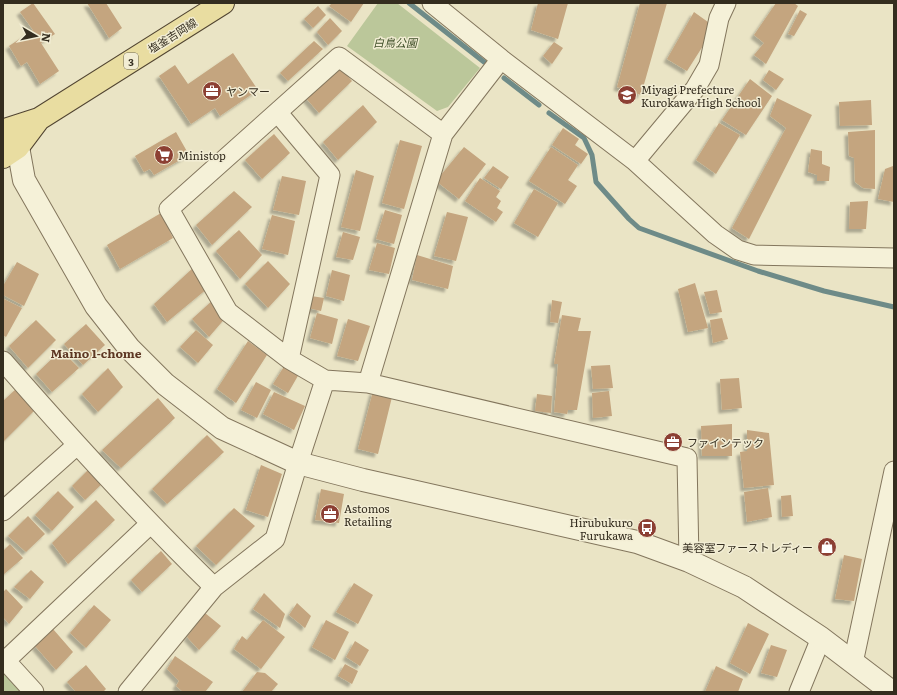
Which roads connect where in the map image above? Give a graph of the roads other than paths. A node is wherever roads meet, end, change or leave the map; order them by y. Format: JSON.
{"nodes":[{"id":1,"x":223,"y":3,"type":"edge"},
{"id":2,"x":432,"y":3,"type":"edge"},
{"id":3,"x":726,"y":3,"type":"edge"},
{"id":4,"x":501,"y":59,"type":"junction"},
{"id":5,"x":278,"y":113,"type":"junction"},
{"id":6,"x":443,"y":134,"type":"junction"},
{"id":7,"x":7,"y":137,"type":"edge"},
{"id":8,"x":635,"y":161,"type":"junction"},
{"id":9,"x":3,"y":163,"type":"edge"},
{"id":10,"x":24,"y":180,"type":"junction"},
{"id":11,"x":894,"y":258,"type":"edge"},
{"id":12,"x":289,"y":359,"type":"junction"},
{"id":13,"x":3,"y":361,"type":"edge"},
{"id":14,"x":325,"y":380,"type":"junction"},
{"id":15,"x":368,"y":382,"type":"junction"},
{"id":16,"x":77,"y":445,"type":"junction"},
{"id":17,"x":298,"y":463,"type":"junction"},
{"id":18,"x":894,"y":471,"type":"edge"},
{"id":19,"x":3,"y":511,"type":"edge"},
{"id":20,"x":150,"y":524,"type":"junction"},
{"id":21,"x":690,"y":561,"type":"junction"},
{"id":22,"x":214,"y":586,"type":"junction"},
{"id":23,"x":821,"y":638,"type":"junction"},
{"id":24,"x":4,"y":660,"type":"edge"},
{"id":25,"x":853,"y":663,"type":"junction"},
{"id":26,"x":34,"y":692,"type":"edge"},
{"id":27,"x":128,"y":692,"type":"edge"},
{"id":28,"x":799,"y":692,"type":"edge"},
{"id":29,"x":892,"y":692,"type":"edge"}],
"edges":[{"from":1,"to":7,"type":"main road","name":"塩釜吉岡線","number":"3"},
{"from":2,"to":4,"type":"street"},
{"from":3,"to":8,"type":"street"},
{"from":4,"to":6,"type":"street"},
{"from":4,"to":8,"type":"street"},
{"from":5,"to":6,"type":"street"},
{"from":5,"to":12,"type":"street"},
{"from":5,"to":12,"type":"street"},
{"from":6,"to":15,"type":"street"},
{"from":7,"to":10,"type":"street"},
{"from":8,"to":11,"type":"street"},
{"from":9,"to":10,"type":"street"},
{"from":10,"to":17,"type":"street"},
{"from":12,"to":14,"type":"street"},
{"from":13,"to":16,"type":"street"},
{"from":14,"to":15,"type":"street"},
{"from":14,"to":17,"type":"street"},
{"from":15,"to":21,"type":"street"},
{"from":16,"to":19,"type":"street"},
{"from":16,"to":20,"type":"street"},
{"from":17,"to":21,"type":"street"},
{"from":17,"to":22,"type":"street"},
{"from":18,"to":25,"type":"street"},
{"from":20,"to":22,"type":"street"},
{"from":20,"to":24,"type":"street"},
{"from":21,"to":23,"type":"street"},
{"from":22,"to":27,"type":"street"},
{"from":23,"to":25,"type":"street"},
{"from":23,"to":28,"type":"street"},
{"from":24,"to":26,"type":"street"},
{"from":25,"to":29,"type":"street"}]}
